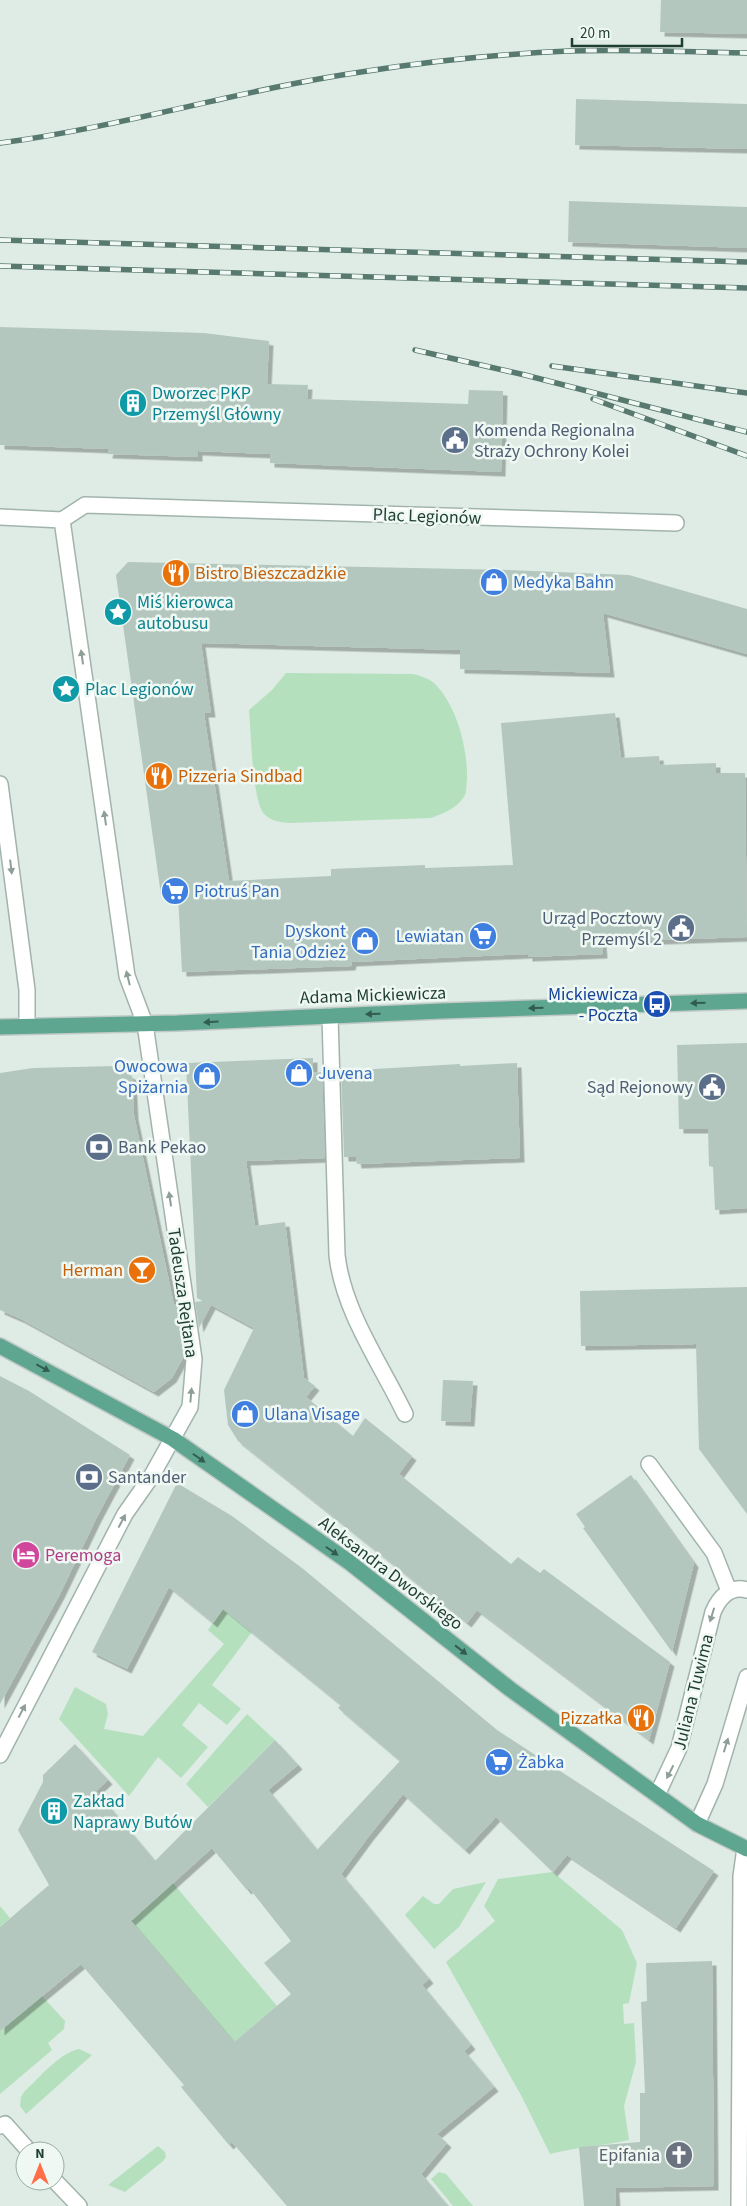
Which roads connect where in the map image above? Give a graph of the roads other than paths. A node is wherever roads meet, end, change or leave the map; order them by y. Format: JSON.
{"nodes":[{"id":1,"x":0,"y":517,"type":"edge"},
{"id":2,"x":62,"y":520,"type":"junction"},
{"id":3,"x":676,"y":523,"type":"dead end"},
{"id":4,"x":0,"y":784,"type":"edge"},
{"id":5,"x":747,"y":1001,"type":"edge"},
{"id":6,"x":330,"y":1016,"type":"junction"},
{"id":7,"x":145,"y":1024,"type":"junction"},
{"id":8,"x":0,"y":1026,"type":"edge"},
{"id":9,"x":27,"y":1026,"type":"junction"},
{"id":10,"x":0,"y":1346,"type":"edge"},
{"id":11,"x":405,"y":1414,"type":"dead end"},
{"id":12,"x":173,"y":1439,"type":"junction"},
{"id":13,"x":649,"y":1464,"type":"dead end"},
{"id":14,"x":747,"y":1590,"type":"edge"},
{"id":15,"x":729,"y":1591,"type":"junction"},
{"id":16,"x":747,"y":1677,"type":"edge"},
{"id":17,"x":2,"y":1747,"type":"edge"},
{"id":18,"x":657,"y":1795,"type":"junction"},
{"id":19,"x":697,"y":1824,"type":"junction"},
{"id":20,"x":746,"y":1848,"type":"edge"},
{"id":21,"x":0,"y":2126,"type":"edge"},
{"id":22,"x":20,"y":2141,"type":"edge"},
{"id":23,"x":65,"y":2191,"type":"edge"},
{"id":24,"x":79,"y":2206,"type":"edge"},
{"id":25,"x":739,"y":2206,"type":"edge"}],
"edges":[{"from":1,"to":2,"type":"street"},
{"from":2,"to":3,"type":"street","name":"Plac Legionów"},
{"from":7,"to":2,"type":"street","one_way":true},
{"from":4,"to":9,"type":"street","one_way":true},
{"from":5,"to":6,"type":"main road","name":"Adama Mickiewicza","one_way":true},
{"from":6,"to":7,"type":"main road","name":"Adama Mickiewicza","one_way":true},
{"from":6,"to":11,"type":"street"},
{"from":7,"to":9,"type":"main road","name":"Adama Mickiewicza"},
{"from":12,"to":7,"type":"street","name":"Tadeusza Rejtana","one_way":true},
{"from":8,"to":9,"type":"main road","name":"Adama Mickiewicza"},
{"from":10,"to":12,"type":"main road","name":"Aleksandra Dworskiego","one_way":true},
{"from":17,"to":12,"type":"street","name":"Tadeusza Rejtana","one_way":true},
{"from":12,"to":18,"type":"main road","name":"Aleksandra Dworskiego","one_way":true},
{"from":13,"to":15,"type":"street"},
{"from":14,"to":15,"type":"street"},
{"from":15,"to":18,"type":"street","name":"Juliana Tuwima","one_way":true},
{"from":19,"to":16,"type":"street","one_way":true},
{"from":18,"to":19,"type":"main road","name":"Aleksandra Dworskiego"},
{"from":19,"to":20,"type":"main road","name":"Aleksandra Dworskiego"},
{"from":20,"to":25,"type":"street"},
{"from":21,"to":22,"type":"street"},
{"from":23,"to":24,"type":"street"}]}
